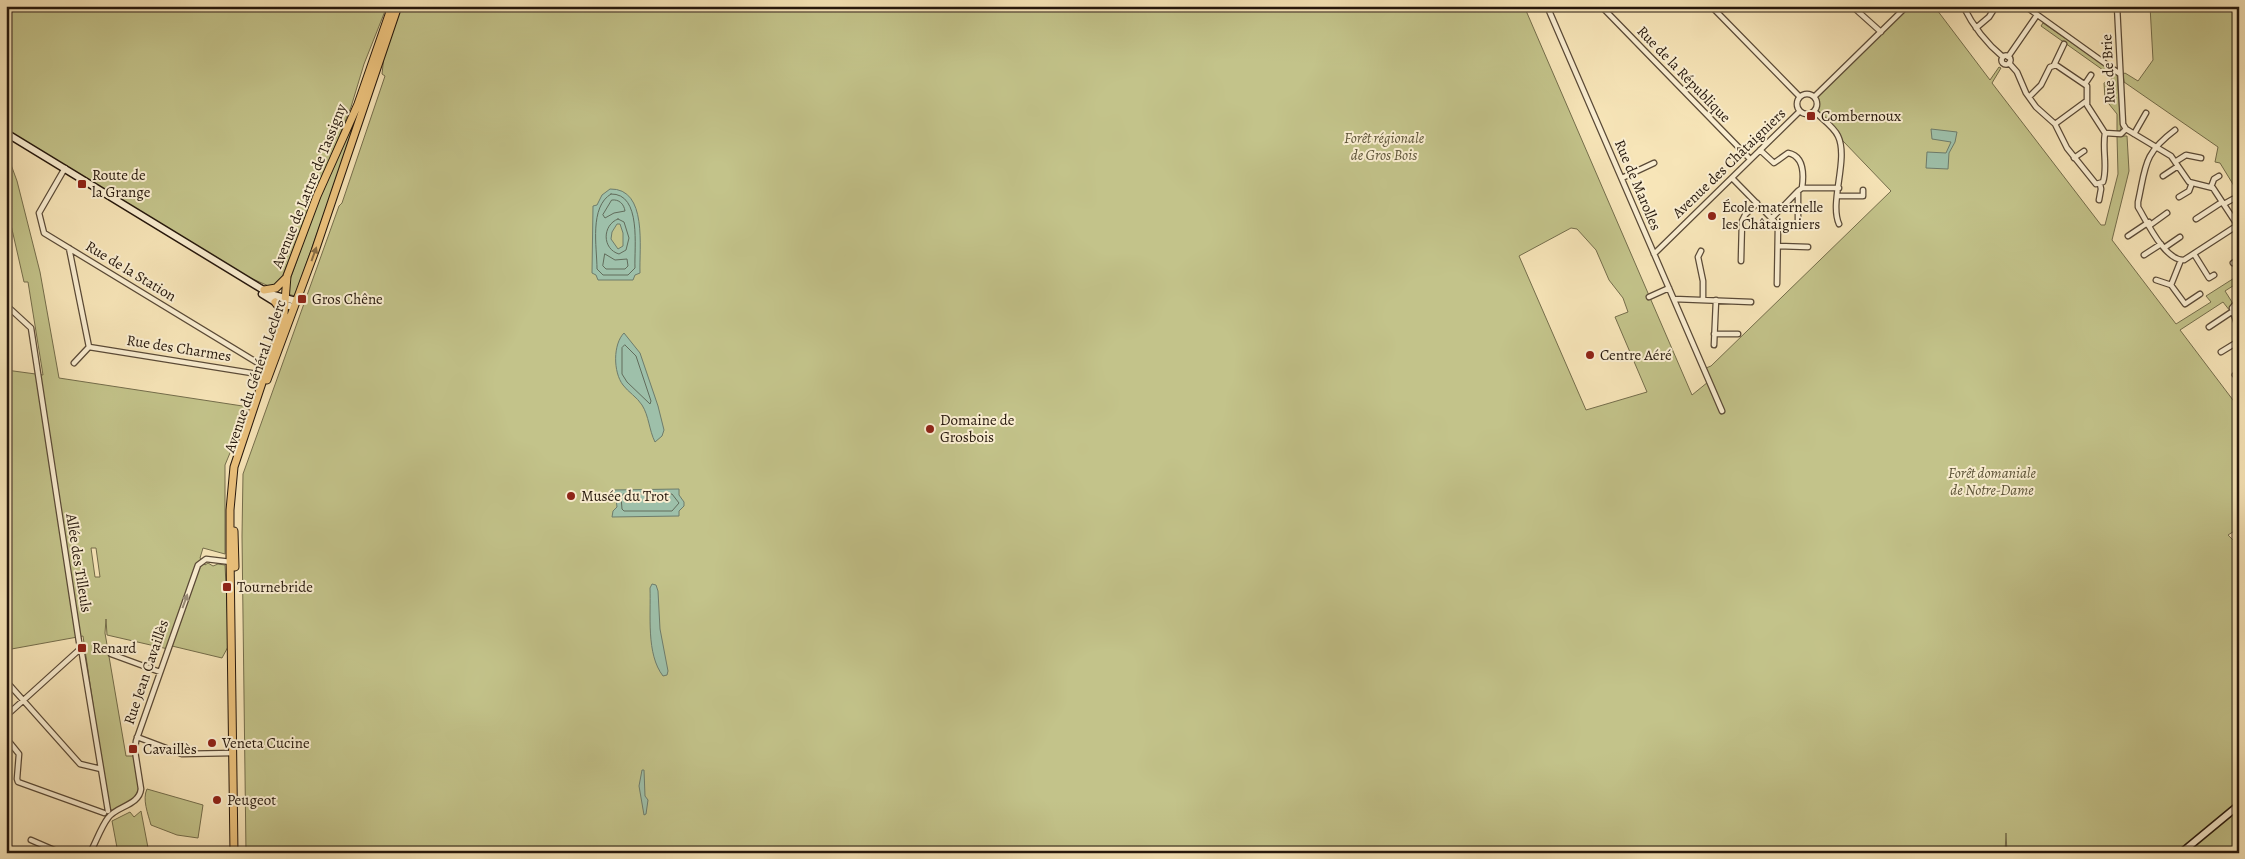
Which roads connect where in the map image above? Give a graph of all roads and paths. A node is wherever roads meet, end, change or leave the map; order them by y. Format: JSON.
{"nodes":[{"id":1,"x":392,"y":6,"type":"edge"},
{"id":2,"x":398,"y":6,"type":"edge"},
{"id":3,"x":1547,"y":6,"type":"edge"},
{"id":4,"x":1601,"y":6,"type":"edge"},
{"id":5,"x":1711,"y":6,"type":"edge"},
{"id":6,"x":1852,"y":6,"type":"edge"},
{"id":7,"x":1907,"y":6,"type":"edge"},
{"id":8,"x":1963,"y":6,"type":"edge"},
{"id":9,"x":1996,"y":6,"type":"edge"},
{"id":10,"x":2026,"y":6,"type":"edge"},
{"id":11,"x":2117,"y":6,"type":"edge"},
{"id":12,"x":2038,"y":15,"type":"junction"},
{"id":13,"x":1976,"y":28,"type":"junction"},
{"id":14,"x":1882,"y":32,"type":"junction"},
{"id":15,"x":2064,"y":44,"type":"dead end"},
{"id":16,"x":2005,"y":57,"type":"junction"},
{"id":17,"x":2009,"y":63,"type":"junction"},
{"id":18,"x":2054,"y":65,"type":"junction"},
{"id":19,"x":2120,"y":74,"type":"junction"},
{"id":20,"x":2091,"y":75,"type":"dead end"},
{"id":21,"x":2085,"y":84,"type":"junction"},
{"id":22,"x":1800,"y":97,"type":"junction"},
{"id":23,"x":1814,"y":97,"type":"junction"},
{"id":24,"x":2029,"y":97,"type":"junction"},
{"id":25,"x":2085,"y":102,"type":"junction"},
{"id":26,"x":1800,"y":111,"type":"junction"},
{"id":27,"x":1814,"y":111,"type":"junction"},
{"id":28,"x":2146,"y":113,"type":"dead end"},
{"id":29,"x":2055,"y":124,"type":"junction"},
{"id":30,"x":2126,"y":129,"type":"junction"},
{"id":31,"x":2175,"y":130,"type":"dead end"},
{"id":32,"x":2106,"y":133,"type":"junction"},
{"id":33,"x":2134,"y":134,"type":"junction"},
{"id":34,"x":6,"y":135,"type":"edge"},
{"id":35,"x":2155,"y":147,"type":"junction"},
{"id":36,"x":1760,"y":150,"type":"junction"},
{"id":37,"x":2084,"y":151,"type":"dead end"},
{"id":38,"x":2074,"y":158,"type":"junction"},
{"id":39,"x":2201,"y":158,"type":"dead end"},
{"id":40,"x":1750,"y":160,"type":"junction"},
{"id":41,"x":1654,"y":163,"type":"dead end"},
{"id":42,"x":2176,"y":164,"type":"junction"},
{"id":43,"x":64,"y":170,"type":"junction"},
{"id":44,"x":2163,"y":176,"type":"dead end"},
{"id":45,"x":2219,"y":176,"type":"dead end"},
{"id":46,"x":1622,"y":178,"type":"junction"},
{"id":47,"x":1732,"y":178,"type":"junction"},
{"id":48,"x":2192,"y":183,"type":"junction"},
{"id":49,"x":2100,"y":184,"type":"junction"},
{"id":50,"x":2210,"y":187,"type":"junction"},
{"id":51,"x":1839,"y":188,"type":"junction"},
{"id":52,"x":1800,"y":190,"type":"junction"},
{"id":53,"x":1863,"y":190,"type":"dead end"},
{"id":54,"x":1836,"y":196,"type":"junction"},
{"id":55,"x":2180,"y":197,"type":"dead end"},
{"id":56,"x":2233,"y":199,"type":"dead end"},
{"id":57,"x":2099,"y":200,"type":"dead end"},
{"id":58,"x":1757,"y":203,"type":"junction"},
{"id":59,"x":2223,"y":203,"type":"junction"},
{"id":60,"x":1783,"y":207,"type":"junction"},
{"id":61,"x":1798,"y":209,"type":"junction"},
{"id":62,"x":2167,"y":213,"type":"dead end"},
{"id":63,"x":1772,"y":218,"type":"junction"},
{"id":64,"x":2196,"y":219,"type":"dead end"},
{"id":65,"x":1798,"y":224,"type":"dead end"},
{"id":66,"x":1839,"y":224,"type":"dead end"},
{"id":67,"x":2149,"y":224,"type":"junction"},
{"id":68,"x":2238,"y":226,"type":"edge"},
{"id":69,"x":2128,"y":236,"type":"dead end"},
{"id":70,"x":2180,"y":237,"type":"dead end"},
{"id":71,"x":1778,"y":246,"type":"junction"},
{"id":72,"x":2163,"y":246,"type":"junction"},
{"id":73,"x":1808,"y":247,"type":"dead end"},
{"id":74,"x":69,"y":248,"type":"junction"},
{"id":75,"x":1701,"y":251,"type":"dead end"},
{"id":76,"x":1654,"y":254,"type":"junction"},
{"id":77,"x":2194,"y":254,"type":"junction"},
{"id":78,"x":2144,"y":256,"type":"dead end"},
{"id":79,"x":2239,"y":259,"type":"edge"},
{"id":80,"x":2181,"y":260,"type":"junction"},
{"id":81,"x":1742,"y":261,"type":"dead end"},
{"id":82,"x":2233,"y":263,"type":"dead end"},
{"id":83,"x":2214,"y":274,"type":"dead end"},
{"id":84,"x":287,"y":276,"type":"junction"},
{"id":85,"x":2156,"y":280,"type":"dead end"},
{"id":86,"x":1777,"y":284,"type":"dead end"},
{"id":87,"x":2171,"y":285,"type":"junction"},
{"id":88,"x":1669,"y":288,"type":"junction"},
{"id":89,"x":263,"y":292,"type":"junction"},
{"id":90,"x":2200,"y":294,"type":"dead end"},
{"id":91,"x":1649,"y":296,"type":"dead end"},
{"id":92,"x":1674,"y":299,"type":"junction"},
{"id":93,"x":1703,"y":300,"type":"junction"},
{"id":94,"x":1716,"y":300,"type":"junction"},
{"id":95,"x":2239,"y":300,"type":"edge"},
{"id":96,"x":275,"y":302,"type":"junction"},
{"id":97,"x":284,"y":302,"type":"junction"},
{"id":98,"x":1751,"y":302,"type":"dead end"},
{"id":99,"x":295,"y":304,"type":"junction"},
{"id":100,"x":6,"y":305,"type":"edge"},
{"id":101,"x":2233,"y":312,"type":"junction"},
{"id":102,"x":284,"y":314,"type":"junction"},
{"id":103,"x":2209,"y":327,"type":"dead end"},
{"id":104,"x":2239,"y":332,"type":"edge"},
{"id":105,"x":1714,"y":334,"type":"junction"},
{"id":106,"x":1738,"y":334,"type":"dead end"},
{"id":107,"x":2239,"y":341,"type":"edge"},
{"id":108,"x":1714,"y":346,"type":"dead end"},
{"id":109,"x":89,"y":347,"type":"junction"},
{"id":110,"x":2221,"y":352,"type":"dead end"},
{"id":111,"x":74,"y":363,"type":"dead end"},
{"id":112,"x":265,"y":371,"type":"junction"},
{"id":113,"x":1722,"y":411,"type":"dead end"},
{"id":114,"x":233,"y":562,"type":"junction"},
{"id":115,"x":80,"y":649,"type":"junction"},
{"id":116,"x":111,"y":654,"type":"dead end"},
{"id":117,"x":160,"y":672,"type":"junction"},
{"id":118,"x":6,"y":681,"type":"edge"},
{"id":119,"x":24,"y":700,"type":"junction"},
{"id":120,"x":6,"y":716,"type":"edge"},
{"id":121,"x":136,"y":737,"type":"junction"},
{"id":122,"x":6,"y":738,"type":"edge"},
{"id":123,"x":233,"y":753,"type":"junction"},
{"id":124,"x":101,"y":769,"type":"junction"},
{"id":125,"x":2239,"y":805,"type":"edge"},
{"id":126,"x":107,"y":814,"type":"junction"},
{"id":127,"x":31,"y":840,"type":"dead end"},
{"id":128,"x":61,"y":853,"type":"edge"},
{"id":129,"x":90,"y":853,"type":"edge"},
{"id":130,"x":234,"y":853,"type":"edge"},
{"id":131,"x":239,"y":853,"type":"edge"},
{"id":132,"x":2181,"y":853,"type":"edge"}],
"edges":[{"from":1,"to":84,"type":"main road","name":"Avenue de Lattre de Tassigny"},
{"from":99,"to":2,"type":"main road","name":"Avenue du Général Leclerc","one_way":true},
{"from":3,"to":46,"type":"street","name":"Rue de Marolles"},
{"from":4,"to":40,"type":"street","name":"Rue de la République"},
{"from":5,"to":22,"type":"street"},
{"from":6,"to":14,"type":"street"},
{"from":7,"to":14,"type":"street"},
{"from":8,"to":13,"type":"street"},
{"from":9,"to":13,"type":"street"},
{"from":10,"to":12,"type":"street"},
{"from":11,"to":19,"type":"street","name":"Rue de Brie"},
{"from":12,"to":16,"type":"street"},
{"from":12,"to":19,"type":"street"},
{"from":13,"to":16,"type":"street"},
{"from":14,"to":23,"type":"street"},
{"from":15,"to":18,"type":"street"},
{"from":16,"to":17,"type":"street"},
{"from":16,"to":17,"type":"street"},
{"from":17,"to":24,"type":"street"},
{"from":18,"to":21,"type":"street"},
{"from":18,"to":24,"type":"street"},
{"from":19,"to":30,"type":"street","name":"Rue de Brie"},
{"from":20,"to":21,"type":"street"},
{"from":21,"to":25,"type":"street"},
{"from":22,"to":23,"type":"street"},
{"from":22,"to":26,"type":"street"},
{"from":23,"to":27,"type":"street"},
{"from":24,"to":29,"type":"street"},
{"from":25,"to":29,"type":"street"},
{"from":25,"to":32,"type":"street"},
{"from":26,"to":27,"type":"street"},
{"from":26,"to":36,"type":"street","name":"Avenue des Châtaigniers"},
{"from":27,"to":51,"type":"street"},
{"from":28,"to":33,"type":"street"},
{"from":29,"to":38,"type":"street"},
{"from":30,"to":32,"type":"street"},
{"from":30,"to":33,"type":"street"},
{"from":31,"to":35,"type":"street"},
{"from":32,"to":49,"type":"street"},
{"from":33,"to":35,"type":"street"},
{"from":34,"to":43,"type":"main road"},
{"from":35,"to":42,"type":"street"},
{"from":35,"to":67,"type":"street"},
{"from":36,"to":40,"type":"street","name":"Avenue des Châtaigniers"},
{"from":36,"to":52,"type":"street"},
{"from":37,"to":38,"type":"street"},
{"from":38,"to":49,"type":"street"},
{"from":39,"to":42,"type":"street"},
{"from":40,"to":47,"type":"street","name":"Avenue des Châtaigniers"},
{"from":41,"to":46,"type":"street"},
{"from":42,"to":44,"type":"street"},
{"from":42,"to":48,"type":"street"},
{"from":43,"to":74,"type":"street","name":"Rue de la Station"},
{"from":43,"to":89,"type":"main road"},
{"from":45,"to":50,"type":"street"},
{"from":46,"to":76,"type":"street","name":"Rue de Marolles"},
{"from":47,"to":58,"type":"street"},
{"from":47,"to":76,"type":"street","name":"Avenue des Châtaigniers"},
{"from":48,"to":50,"type":"street"},
{"from":48,"to":55,"type":"street"},
{"from":49,"to":57,"type":"street"},
{"from":50,"to":59,"type":"street"},
{"from":51,"to":52,"type":"street"},
{"from":51,"to":54,"type":"street"},
{"from":52,"to":60,"type":"street"},
{"from":52,"to":61,"type":"street"},
{"from":53,"to":54,"type":"street"},
{"from":54,"to":66,"type":"street"},
{"from":56,"to":59,"type":"street"},
{"from":58,"to":63,"type":"street"},
{"from":58,"to":81,"type":"street"},
{"from":59,"to":64,"type":"street"},
{"from":59,"to":68,"type":"street"},
{"from":60,"to":61,"type":"street"},
{"from":60,"to":63,"type":"street"},
{"from":61,"to":65,"type":"street"},
{"from":62,"to":67,"type":"street"},
{"from":63,"to":71,"type":"street"},
{"from":67,"to":69,"type":"street"},
{"from":67,"to":72,"type":"street"},
{"from":68,"to":77,"type":"street"},
{"from":70,"to":72,"type":"street"},
{"from":71,"to":73,"type":"street"},
{"from":71,"to":86,"type":"street"},
{"from":72,"to":78,"type":"street"},
{"from":72,"to":80,"type":"street"},
{"from":74,"to":109,"type":"street"},
{"from":74,"to":112,"type":"street","name":"Rue de la Station"},
{"from":75,"to":93,"type":"street"},
{"from":76,"to":88,"type":"street","name":"Rue de Marolles"},
{"from":77,"to":80,"type":"street"},
{"from":77,"to":83,"type":"street"},
{"from":79,"to":82,"type":"street"},
{"from":80,"to":87,"type":"street"},
{"from":84,"to":89,"type":"main road"},
{"from":84,"to":97,"type":"main road","name":"Avenue de Lattre de Tassigny"},
{"from":85,"to":87,"type":"street"},
{"from":87,"to":90,"type":"street"},
{"from":88,"to":91,"type":"street"},
{"from":88,"to":92,"type":"street","name":"Rue de Marolles"},
{"from":89,"to":96,"type":"main road"},
{"from":89,"to":97,"type":"main road"},
{"from":92,"to":93,"type":"street"},
{"from":92,"to":113,"type":"street","name":"Rue de Marolles"},
{"from":93,"to":94,"type":"street"},
{"from":94,"to":98,"type":"street"},
{"from":94,"to":105,"type":"street"},
{"from":95,"to":101,"type":"street"},
{"from":96,"to":97,"type":"main road"},
{"from":96,"to":102,"type":"main road"},
{"from":97,"to":99,"type":"main road"},
{"from":97,"to":102,"type":"main road","name":"Avenue de Lattre de Tassigny"},
{"from":99,"to":114,"type":"main road","name":"Avenue du Général Leclerc"},
{"from":100,"to":115,"type":"street","name":"Allée des Tilleuls"},
{"from":101,"to":103,"type":"street"},
{"from":101,"to":104,"type":"street"},
{"from":102,"to":112,"type":"main road","name":"Avenue de Lattre de Tassigny"},
{"from":105,"to":106,"type":"street"},
{"from":105,"to":108,"type":"street"},
{"from":107,"to":110,"type":"street"},
{"from":109,"to":111,"type":"street"},
{"from":109,"to":112,"type":"street","name":"Rue des Charmes"},
{"from":112,"to":114,"type":"main road","name":"Avenue de Lattre de Tassigny"},
{"from":117,"to":114,"type":"street","name":"Rue Jean Cavaillès","one_way":true},
{"from":114,"to":123,"type":"main road","name":"Avenue de Lattre de Tassigny"},
{"from":114,"to":131,"type":"main road"},
{"from":115,"to":119,"type":"street"},
{"from":115,"to":124,"type":"street","name":"Allée des Tilleuls"},
{"from":116,"to":117,"type":"street"},
{"from":117,"to":121,"type":"street","name":"Rue Jean Cavaillès"},
{"from":118,"to":119,"type":"street"},
{"from":119,"to":120,"type":"street"},
{"from":119,"to":124,"type":"street"},
{"from":121,"to":123,"type":"street"},
{"from":121,"to":126,"type":"street","name":"Rue Jean Cavaillès"},
{"from":122,"to":126,"type":"street"},
{"from":123,"to":130,"type":"main road","name":"Avenue de Lattre de Tassigny"},
{"from":124,"to":126,"type":"street","name":"Allée des Tilleuls"},
{"from":125,"to":132,"type":"main road"},
{"from":126,"to":129,"type":"street"},
{"from":127,"to":128,"type":"street"}]}
